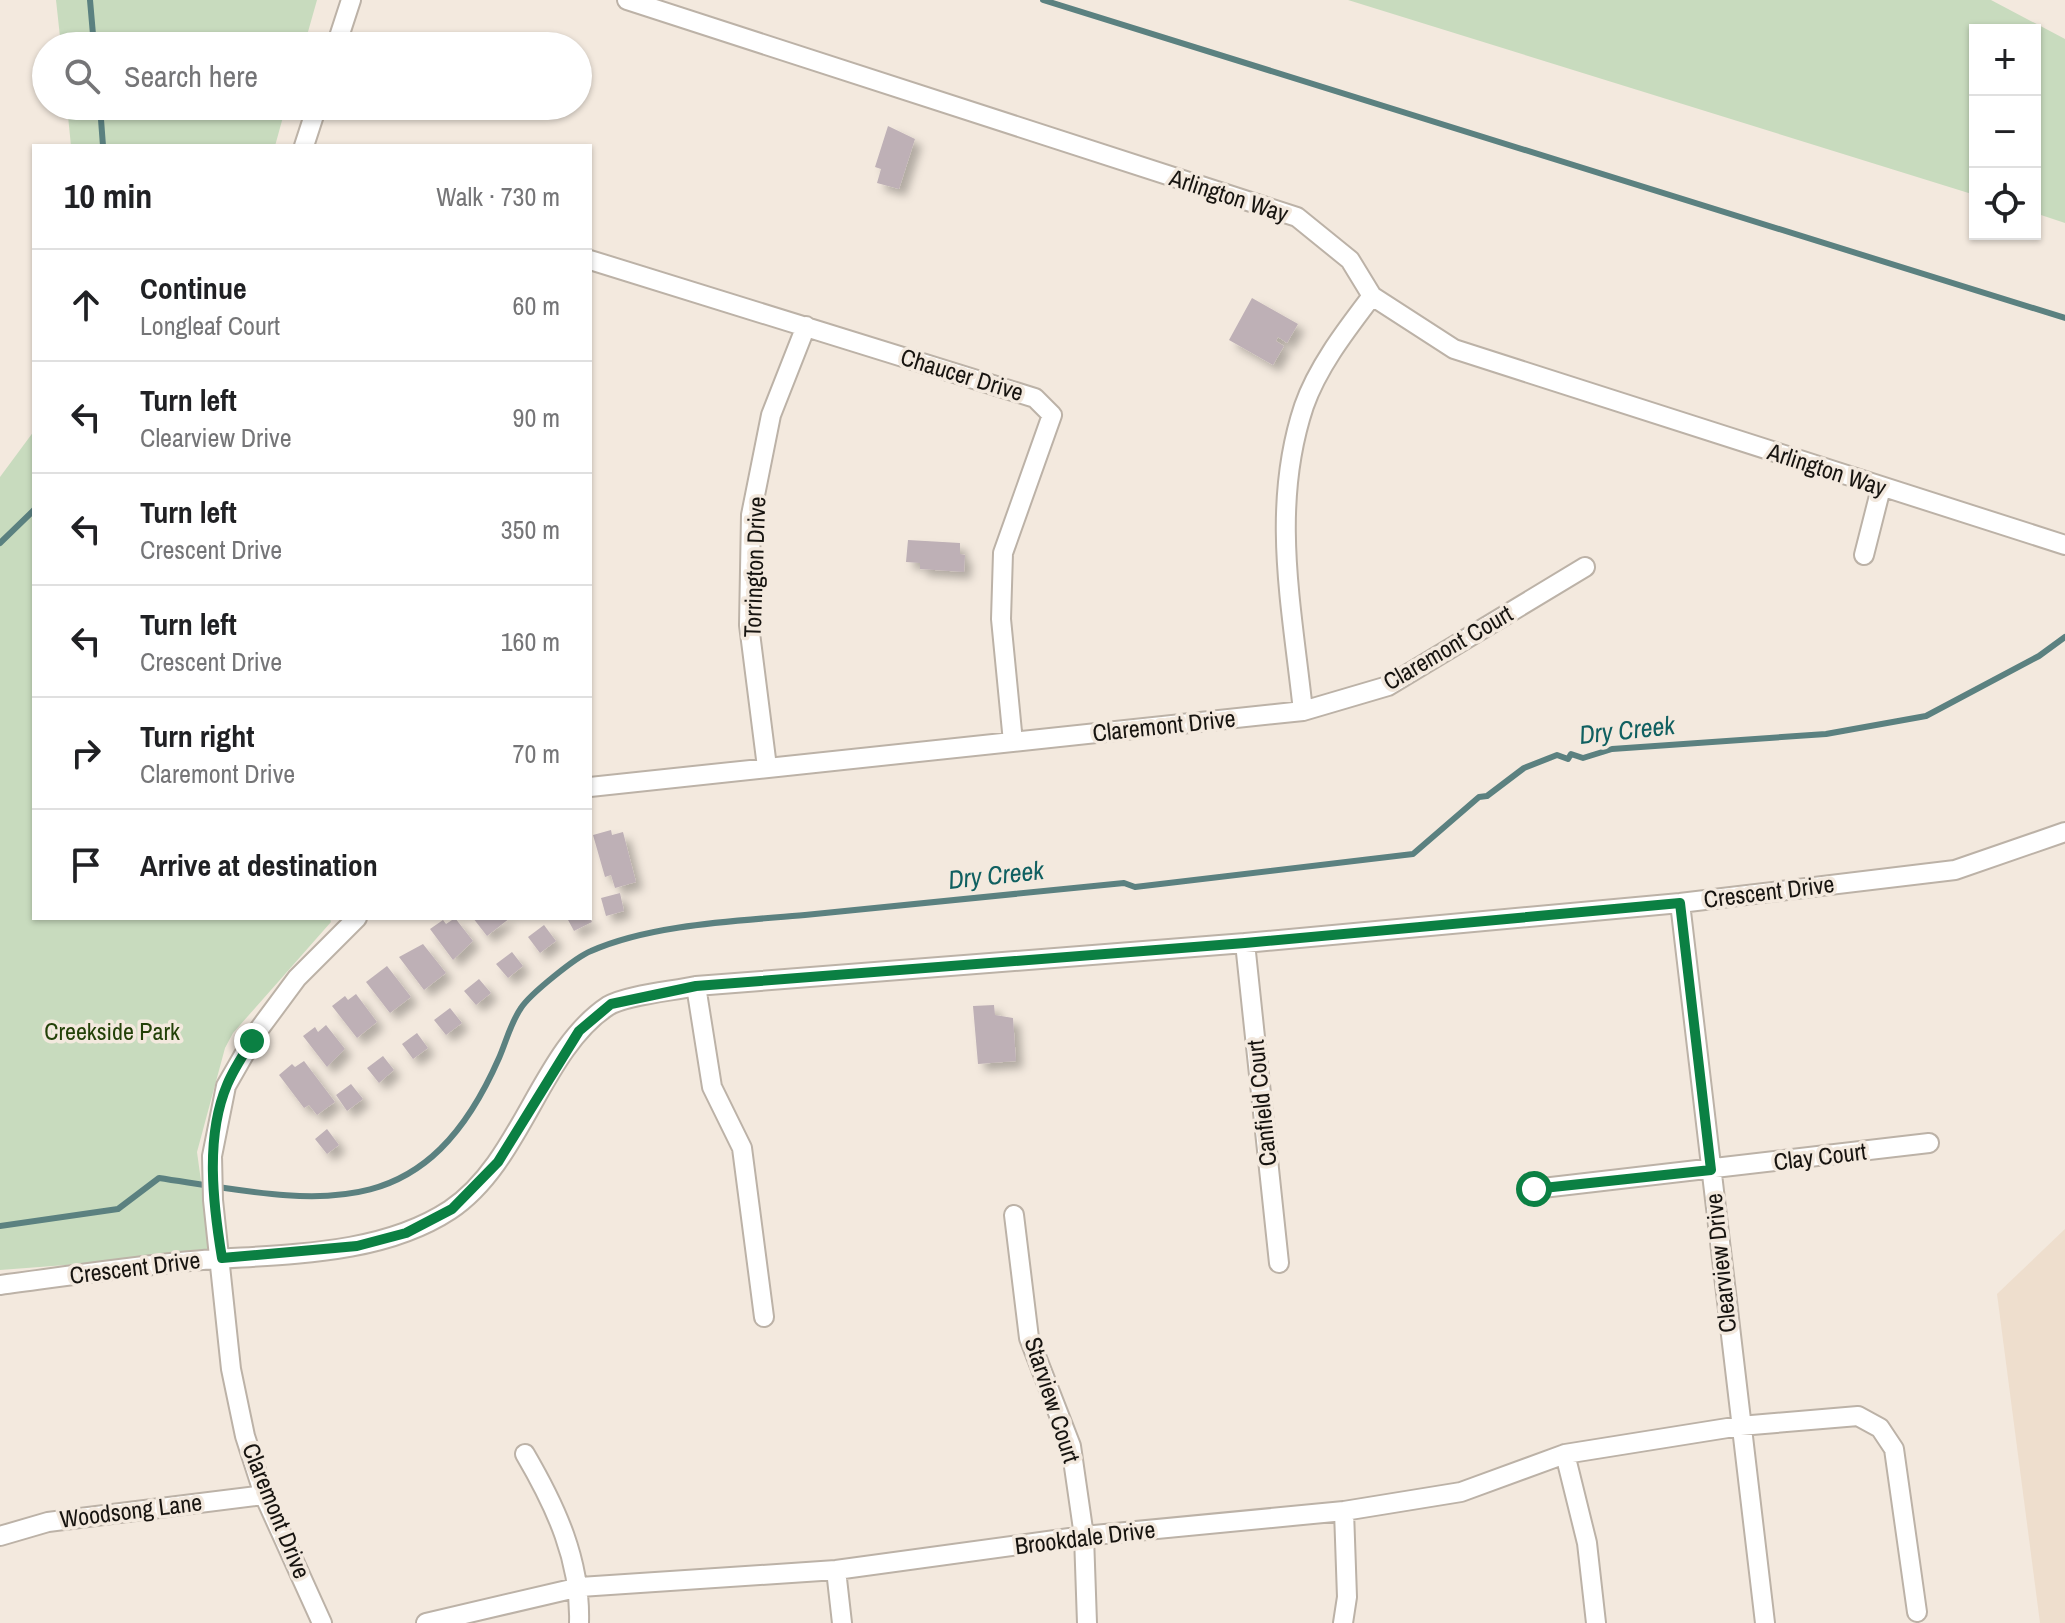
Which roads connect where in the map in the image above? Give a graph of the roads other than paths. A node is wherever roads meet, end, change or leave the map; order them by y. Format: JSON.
{"nodes":[{"id":1,"x":351,"y":0,"type":"edge"},
{"id":2,"x":627,"y":0,"type":"edge"},
{"id":3,"x":341,"y":32,"type":"edge"},
{"id":4,"x":312,"y":120,"type":"edge"},
{"id":5,"x":305,"y":144,"type":"edge"},
{"id":6,"x":592,"y":261,"type":"edge"},
{"id":7,"x":1372,"y":296,"type":"junction"},
{"id":8,"x":806,"y":326,"type":"junction"},
{"id":9,"x":1881,"y":488,"type":"junction"},
{"id":10,"x":2065,"y":545,"type":"edge"},
{"id":11,"x":1864,"y":555,"type":"dead end"},
{"id":12,"x":1585,"y":567,"type":"dead end"},
{"id":13,"x":1303,"y":711,"type":"junction"},
{"id":14,"x":1013,"y":742,"type":"junction"},
{"id":15,"x":767,"y":767,"type":"junction"},
{"id":16,"x":592,"y":787,"type":"edge"},
{"id":17,"x":2065,"y":832,"type":"edge"},
{"id":18,"x":1680,"y":903,"type":"junction"},
{"id":19,"x":355,"y":920,"type":"edge"},
{"id":20,"x":1245,"y":943,"type":"junction"},
{"id":21,"x":696,"y":986,"type":"junction"},
{"id":22,"x":1929,"y":1143,"type":"dead end"},
{"id":23,"x":1711,"y":1170,"type":"junction"},
{"id":24,"x":1534,"y":1189,"type":"dead end"},
{"id":25,"x":1014,"y":1215,"type":"dead end"},
{"id":26,"x":222,"y":1258,"type":"junction"},
{"id":27,"x":1279,"y":1263,"type":"dead end"},
{"id":28,"x":0,"y":1285,"type":"edge"},
{"id":29,"x":764,"y":1317,"type":"dead end"},
{"id":30,"x":1740,"y":1426,"type":"junction"},
{"id":31,"x":525,"y":1454,"type":"dead end"},
{"id":32,"x":1565,"y":1454,"type":"junction"},
{"id":33,"x":264,"y":1495,"type":"junction"},
{"id":34,"x":1344,"y":1511,"type":"junction"},
{"id":35,"x":0,"y":1536,"type":"edge"},
{"id":36,"x":1084,"y":1536,"type":"junction"},
{"id":37,"x":836,"y":1570,"type":"junction"},
{"id":38,"x":580,"y":1587,"type":"junction"},
{"id":39,"x":1917,"y":1612,"type":"dead end"},
{"id":40,"x":322,"y":1623,"type":"edge"},
{"id":41,"x":426,"y":1623,"type":"edge"},
{"id":42,"x":579,"y":1623,"type":"edge"},
{"id":43,"x":842,"y":1623,"type":"edge"},
{"id":44,"x":1087,"y":1623,"type":"edge"},
{"id":45,"x":1343,"y":1623,"type":"edge"},
{"id":46,"x":1596,"y":1623,"type":"edge"},
{"id":47,"x":1765,"y":1623,"type":"edge"}],
"edges":[{"from":1,"to":3,"type":"street"},
{"from":2,"to":7,"type":"street","name":"Arlington Way"},
{"from":4,"to":5,"type":"street"},
{"from":6,"to":8,"type":"street","name":"Chaucer Drive"},
{"from":7,"to":9,"type":"street","name":"Arlington Way"},
{"from":7,"to":13,"type":"street"},
{"from":8,"to":14,"type":"street","name":"Chaucer Drive"},
{"from":8,"to":15,"type":"street","name":"Torrington Drive"},
{"from":9,"to":10,"type":"street","name":"Arlington Way"},
{"from":9,"to":11,"type":"street"},
{"from":12,"to":13,"type":"street","name":"Claremont Court"},
{"from":13,"to":14,"type":"street","name":"Claremont Drive"},
{"from":14,"to":15,"type":"street","name":"Claremont Drive"},
{"from":15,"to":16,"type":"street","name":"Claremont Drive"},
{"from":17,"to":18,"type":"street","name":"Crescent Drive"},
{"from":18,"to":20,"type":"street","name":"Crescent Drive"},
{"from":18,"to":23,"type":"street","name":"Clearview Drive"},
{"from":19,"to":26,"type":"street","name":"Claremont Drive"},
{"from":20,"to":21,"type":"street","name":"Crescent Drive"},
{"from":20,"to":27,"type":"street","name":"Canfield Court"},
{"from":21,"to":26,"type":"street","name":"Crescent Drive"},
{"from":21,"to":29,"type":"street"},
{"from":22,"to":23,"type":"street","name":"Clay Court"},
{"from":23,"to":24,"type":"street","name":"Clay Court"},
{"from":23,"to":30,"type":"street","name":"Clearview Drive"},
{"from":25,"to":36,"type":"street","name":"Starview Court"},
{"from":26,"to":28,"type":"street","name":"Crescent Drive"},
{"from":26,"to":33,"type":"street","name":"Claremont Drive"},
{"from":30,"to":32,"type":"street","name":"Brookdale Drive"},
{"from":30,"to":39,"type":"street","name":"Brookdale Drive"},
{"from":30,"to":47,"type":"street","name":"Clearview Drive"},
{"from":31,"to":38,"type":"street"},
{"from":32,"to":34,"type":"street","name":"Brookdale Drive"},
{"from":32,"to":46,"type":"street"},
{"from":33,"to":35,"type":"street","name":"Woodsong Lane"},
{"from":33,"to":40,"type":"street","name":"Claremont Drive"},
{"from":34,"to":36,"type":"street","name":"Brookdale Drive"},
{"from":34,"to":45,"type":"street"},
{"from":36,"to":37,"type":"street","name":"Brookdale Drive"},
{"from":36,"to":44,"type":"street","name":"Starview Court"},
{"from":37,"to":38,"type":"street","name":"Brookdale Drive"},
{"from":37,"to":43,"type":"street"},
{"from":38,"to":41,"type":"street","name":"Brookdale Drive"},
{"from":38,"to":42,"type":"street"}]}
